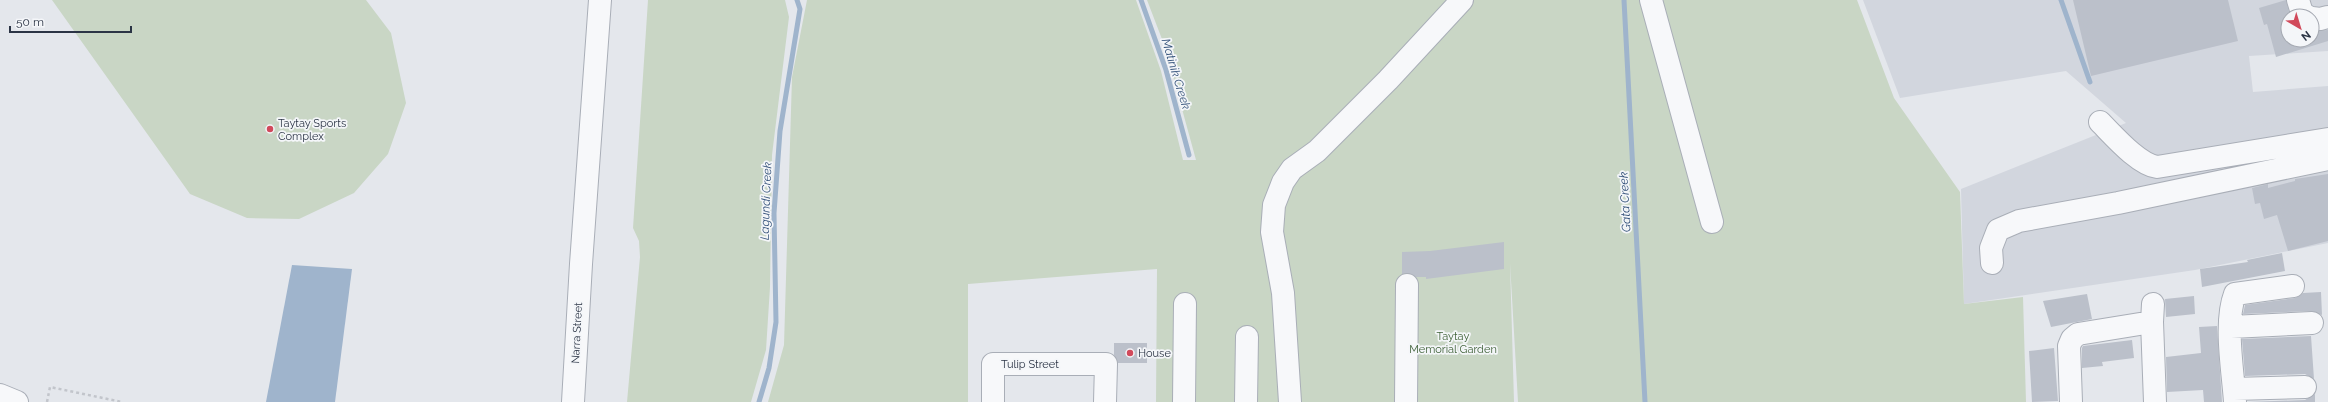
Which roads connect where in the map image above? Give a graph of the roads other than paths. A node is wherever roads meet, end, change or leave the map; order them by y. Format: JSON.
{"nodes":[{"id":1,"x":600,"y":0,"type":"edge"},
{"id":2,"x":1462,"y":0,"type":"edge"},
{"id":3,"x":1650,"y":0,"type":"edge"},
{"id":4,"x":2100,"y":122,"type":"dead end"},
{"id":5,"x":2328,"y":139,"type":"edge"},
{"id":6,"x":2328,"y":159,"type":"edge"},
{"id":7,"x":1712,"y":222,"type":"dead end"},
{"id":8,"x":1992,"y":263,"type":"dead end"},
{"id":9,"x":1407,"y":285,"type":"dead end"},
{"id":10,"x":2293,"y":286,"type":"dead end"},
{"id":11,"x":1185,"y":304,"type":"dead end"},
{"id":12,"x":2312,"y":323,"type":"dead end"},
{"id":13,"x":2231,"y":327,"type":"junction"},
{"id":14,"x":1247,"y":337,"type":"dead end"},
{"id":15,"x":2305,"y":387,"type":"dead end"},
{"id":16,"x":2235,"y":395,"type":"edge"},
{"id":17,"x":573,"y":402,"type":"edge"},
{"id":18,"x":993,"y":402,"type":"edge"},
{"id":19,"x":1105,"y":402,"type":"edge"},
{"id":20,"x":1184,"y":402,"type":"edge"},
{"id":21,"x":1246,"y":402,"type":"edge"},
{"id":22,"x":1290,"y":402,"type":"edge"},
{"id":23,"x":1406,"y":402,"type":"edge"},
{"id":24,"x":2071,"y":402,"type":"edge"},
{"id":25,"x":2155,"y":402,"type":"edge"}],
"edges":[{"from":1,"to":17,"type":"street","name":"Narra Street"},
{"from":2,"to":22,"type":"street"},
{"from":3,"to":7,"type":"street"},
{"from":4,"to":5,"type":"street"},
{"from":6,"to":8,"type":"street"},
{"from":9,"to":23,"type":"street"},
{"from":10,"to":13,"type":"street"},
{"from":11,"to":20,"type":"street"},
{"from":12,"to":13,"type":"street"},
{"from":13,"to":16,"type":"street"},
{"from":14,"to":21,"type":"street"},
{"from":15,"to":16,"type":"street"},
{"from":18,"to":19,"type":"street","name":"Tulip Street"},
{"from":24,"to":25,"type":"street"}]}
